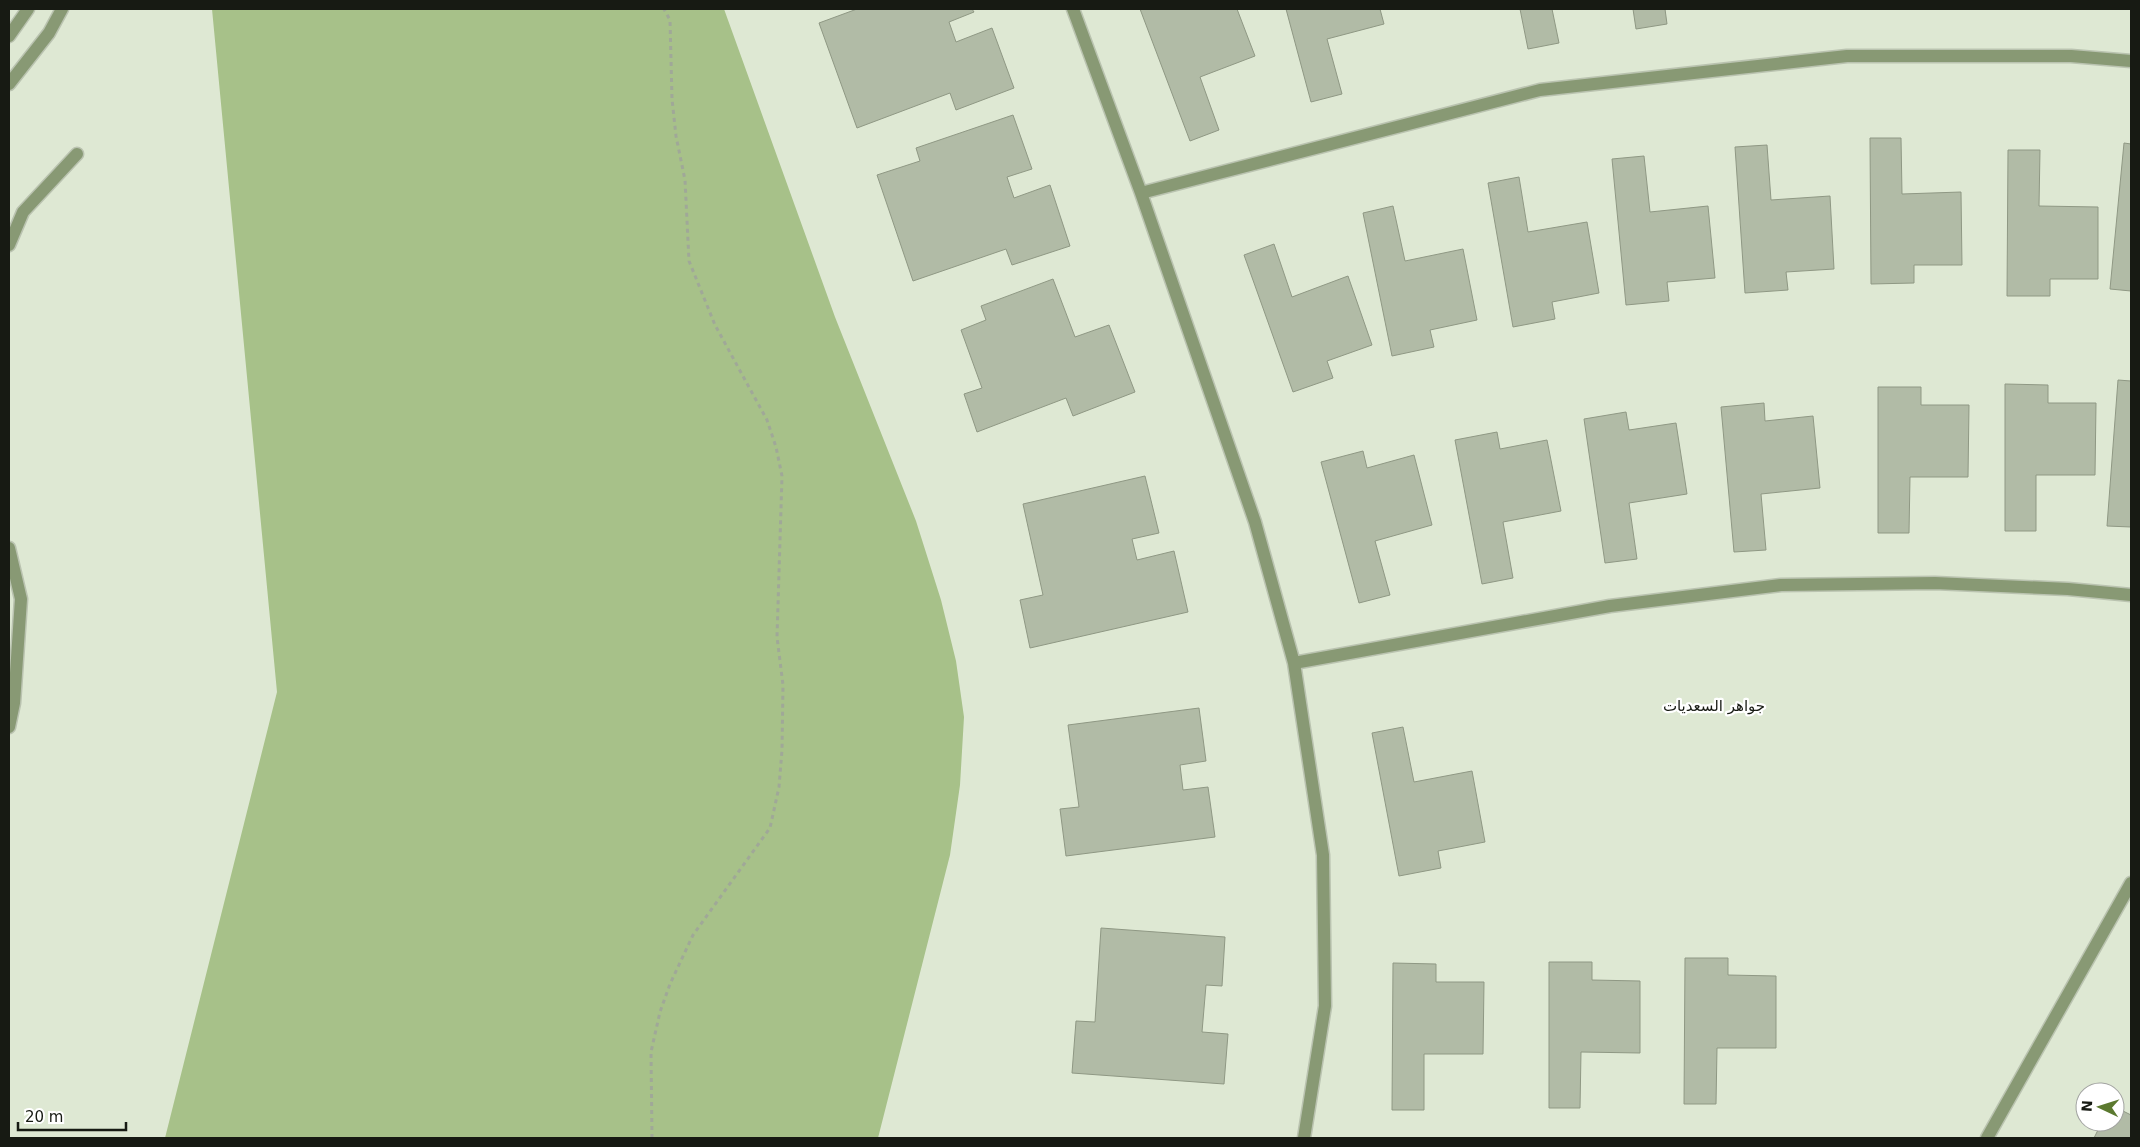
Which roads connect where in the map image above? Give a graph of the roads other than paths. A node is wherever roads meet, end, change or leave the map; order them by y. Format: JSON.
{"nodes":[{"id":1,"x":28,"y":9,"type":"edge"},
{"id":2,"x":62,"y":9,"type":"edge"},
{"id":3,"x":1073,"y":9,"type":"edge"},
{"id":4,"x":9,"y":36,"type":"edge"},
{"id":5,"x":2131,"y":61,"type":"edge"},
{"id":6,"x":9,"y":84,"type":"edge"},
{"id":7,"x":77,"y":154,"type":"dead end"},
{"id":8,"x":1141,"y":193,"type":"junction"},
{"id":9,"x":9,"y":244,"type":"edge"},
{"id":10,"x":9,"y":548,"type":"edge"},
{"id":11,"x":2131,"y":595,"type":"edge"},
{"id":12,"x":15,"y":599,"type":"edge"},
{"id":13,"x":1294,"y":662,"type":"junction"},
{"id":14,"x":12,"y":702,"type":"edge"},
{"id":15,"x":9,"y":727,"type":"edge"},
{"id":16,"x":2131,"y":883,"type":"edge"},
{"id":17,"x":1304,"y":1138,"type":"edge"},
{"id":18,"x":1987,"y":1138,"type":"edge"}],
"edges":[{"from":1,"to":4,"type":"street"},
{"from":2,"to":6,"type":"street"},
{"from":3,"to":8,"type":"street"},
{"from":5,"to":8,"type":"street"},
{"from":7,"to":9,"type":"street"},
{"from":8,"to":13,"type":"street"},
{"from":10,"to":12,"type":"street"},
{"from":11,"to":13,"type":"street"},
{"from":12,"to":14,"type":"street"},
{"from":13,"to":17,"type":"street"},
{"from":14,"to":15,"type":"street"},
{"from":16,"to":18,"type":"street"}]}
